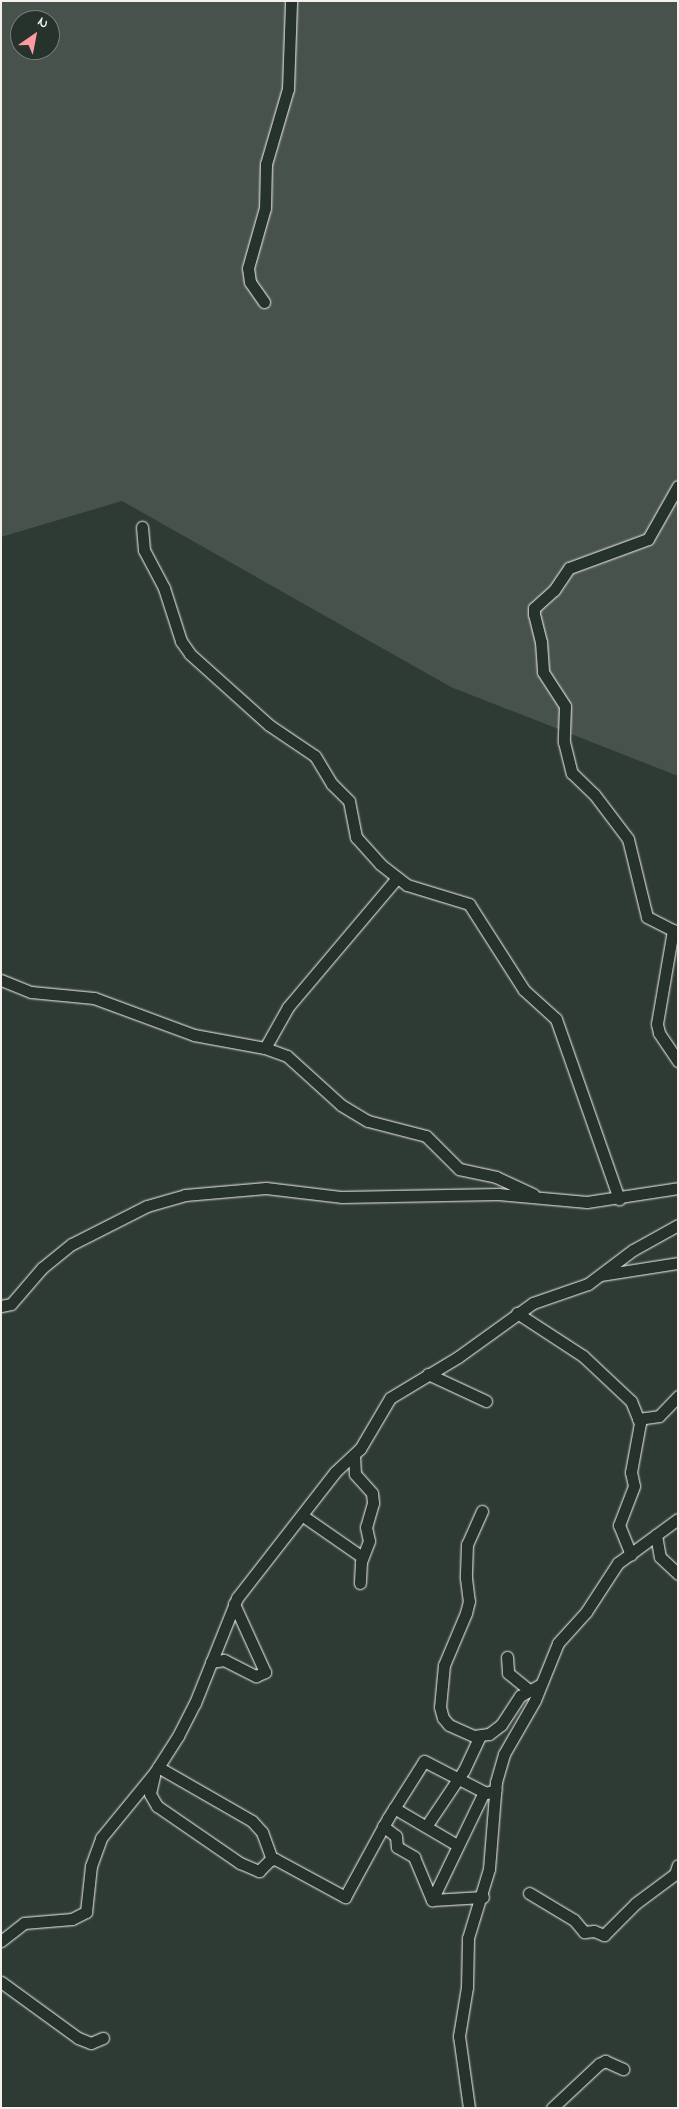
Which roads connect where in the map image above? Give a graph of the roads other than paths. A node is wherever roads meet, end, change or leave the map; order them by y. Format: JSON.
{"nodes":[{"id":1,"x":291,"y":1,"type":"edge"},
{"id":2,"x":264,"y":302,"type":"dead end"},
{"id":3,"x":678,"y":486,"type":"edge"},
{"id":4,"x":142,"y":527,"type":"dead end"},
{"id":5,"x":397,"y":878,"type":"junction"},
{"id":6,"x":676,"y":931,"type":"edge"},
{"id":7,"x":1,"y":980,"type":"edge"},
{"id":8,"x":265,"y":1048,"type":"junction"},
{"id":9,"x":678,"y":1061,"type":"edge"},
{"id":10,"x":678,"y":1188,"type":"edge"},
{"id":11,"x":539,"y":1197,"type":"junction"},
{"id":12,"x":619,"y":1198,"type":"junction"},
{"id":13,"x":678,"y":1225,"type":"edge"},
{"id":14,"x":678,"y":1262,"type":"edge"},
{"id":15,"x":601,"y":1275,"type":"junction"},
{"id":16,"x":1,"y":1306,"type":"edge"},
{"id":17,"x":518,"y":1313,"type":"junction"},
{"id":18,"x":428,"y":1374,"type":"junction"},
{"id":19,"x":678,"y":1396,"type":"edge"},
{"id":20,"x":486,"y":1401,"type":"dead end"},
{"id":21,"x":638,"y":1419,"type":"junction"},
{"id":22,"x":354,"y":1455,"type":"junction"},
{"id":23,"x":482,"y":1511,"type":"dead end"},
{"id":24,"x":303,"y":1516,"type":"junction"},
{"id":25,"x":678,"y":1520,"type":"edge"},
{"id":26,"x":656,"y":1536,"type":"junction"},
{"id":27,"x":631,"y":1555,"type":"junction"},
{"id":28,"x":362,"y":1557,"type":"junction"},
{"id":29,"x":678,"y":1574,"type":"edge"},
{"id":30,"x":360,"y":1583,"type":"dead end"},
{"id":31,"x":234,"y":1604,"type":"junction"},
{"id":32,"x":507,"y":1657,"type":"dead end"},
{"id":33,"x":211,"y":1662,"type":"junction"},
{"id":34,"x":535,"y":1688,"type":"junction"},
{"id":35,"x":480,"y":1736,"type":"junction"},
{"id":36,"x":157,"y":1770,"type":"junction"},
{"id":37,"x":458,"y":1780,"type":"junction"},
{"id":38,"x":490,"y":1791,"type":"junction"},
{"id":39,"x":394,"y":1808,"type":"junction"},
{"id":40,"x":427,"y":1825,"type":"junction"},
{"id":41,"x":383,"y":1826,"type":"junction"},
{"id":42,"x":457,"y":1845,"type":"junction"},
{"id":43,"x":272,"y":1859,"type":"junction"},
{"id":44,"x":678,"y":1866,"type":"edge"},
{"id":45,"x":529,"y":1893,"type":"dead end"},
{"id":46,"x":483,"y":1897,"type":"junction"},
{"id":47,"x":432,"y":1900,"type":"junction"},
{"id":48,"x":1,"y":1941,"type":"edge"},
{"id":49,"x":1,"y":1982,"type":"edge"},
{"id":50,"x":103,"y":2038,"type":"dead end"},
{"id":51,"x":623,"y":2069,"type":"dead end"},
{"id":52,"x":469,"y":2108,"type":"edge"},
{"id":53,"x":552,"y":2108,"type":"edge"}],
"edges":[{"from":1,"to":2,"type":"street"},
{"from":3,"to":6,"type":"street"},
{"from":4,"to":5,"type":"street"},
{"from":5,"to":8,"type":"street"},
{"from":5,"to":12,"type":"street"},
{"from":6,"to":9,"type":"street"},
{"from":7,"to":8,"type":"street"},
{"from":8,"to":11,"type":"street"},
{"from":10,"to":12,"type":"street"},
{"from":11,"to":12,"type":"street"},
{"from":11,"to":16,"type":"street"},
{"from":13,"to":15,"type":"street"},
{"from":14,"to":15,"type":"street"},
{"from":15,"to":17,"type":"street"},
{"from":17,"to":18,"type":"street"},
{"from":17,"to":21,"type":"street"},
{"from":18,"to":20,"type":"street"},
{"from":18,"to":22,"type":"street"},
{"from":19,"to":21,"type":"street"},
{"from":21,"to":27,"type":"street"},
{"from":22,"to":24,"type":"street"},
{"from":22,"to":28,"type":"street"},
{"from":23,"to":35,"type":"street"},
{"from":24,"to":28,"type":"street"},
{"from":24,"to":31,"type":"street"},
{"from":25,"to":26,"type":"street"},
{"from":26,"to":27,"type":"street"},
{"from":26,"to":29,"type":"street"},
{"from":27,"to":34,"type":"street"},
{"from":28,"to":30,"type":"street"},
{"from":31,"to":33,"type":"street"},
{"from":31,"to":33,"type":"street"},
{"from":32,"to":34,"type":"street"},
{"from":33,"to":36,"type":"street"},
{"from":34,"to":35,"type":"street"},
{"from":34,"to":38,"type":"street"},
{"from":35,"to":37,"type":"street"},
{"from":36,"to":43,"type":"street"},
{"from":36,"to":43,"type":"street"},
{"from":36,"to":48,"type":"street"},
{"from":37,"to":38,"type":"street"},
{"from":37,"to":39,"type":"street"},
{"from":37,"to":40,"type":"street"},
{"from":38,"to":42,"type":"street"},
{"from":38,"to":46,"type":"street"},
{"from":39,"to":40,"type":"street"},
{"from":39,"to":41,"type":"street"},
{"from":40,"to":42,"type":"street"},
{"from":41,"to":43,"type":"street"},
{"from":41,"to":47,"type":"street"},
{"from":42,"to":47,"type":"street"},
{"from":44,"to":45,"type":"street"},
{"from":46,"to":47,"type":"street"},
{"from":46,"to":52,"type":"street"},
{"from":49,"to":50,"type":"street"},
{"from":51,"to":53,"type":"street"}]}
